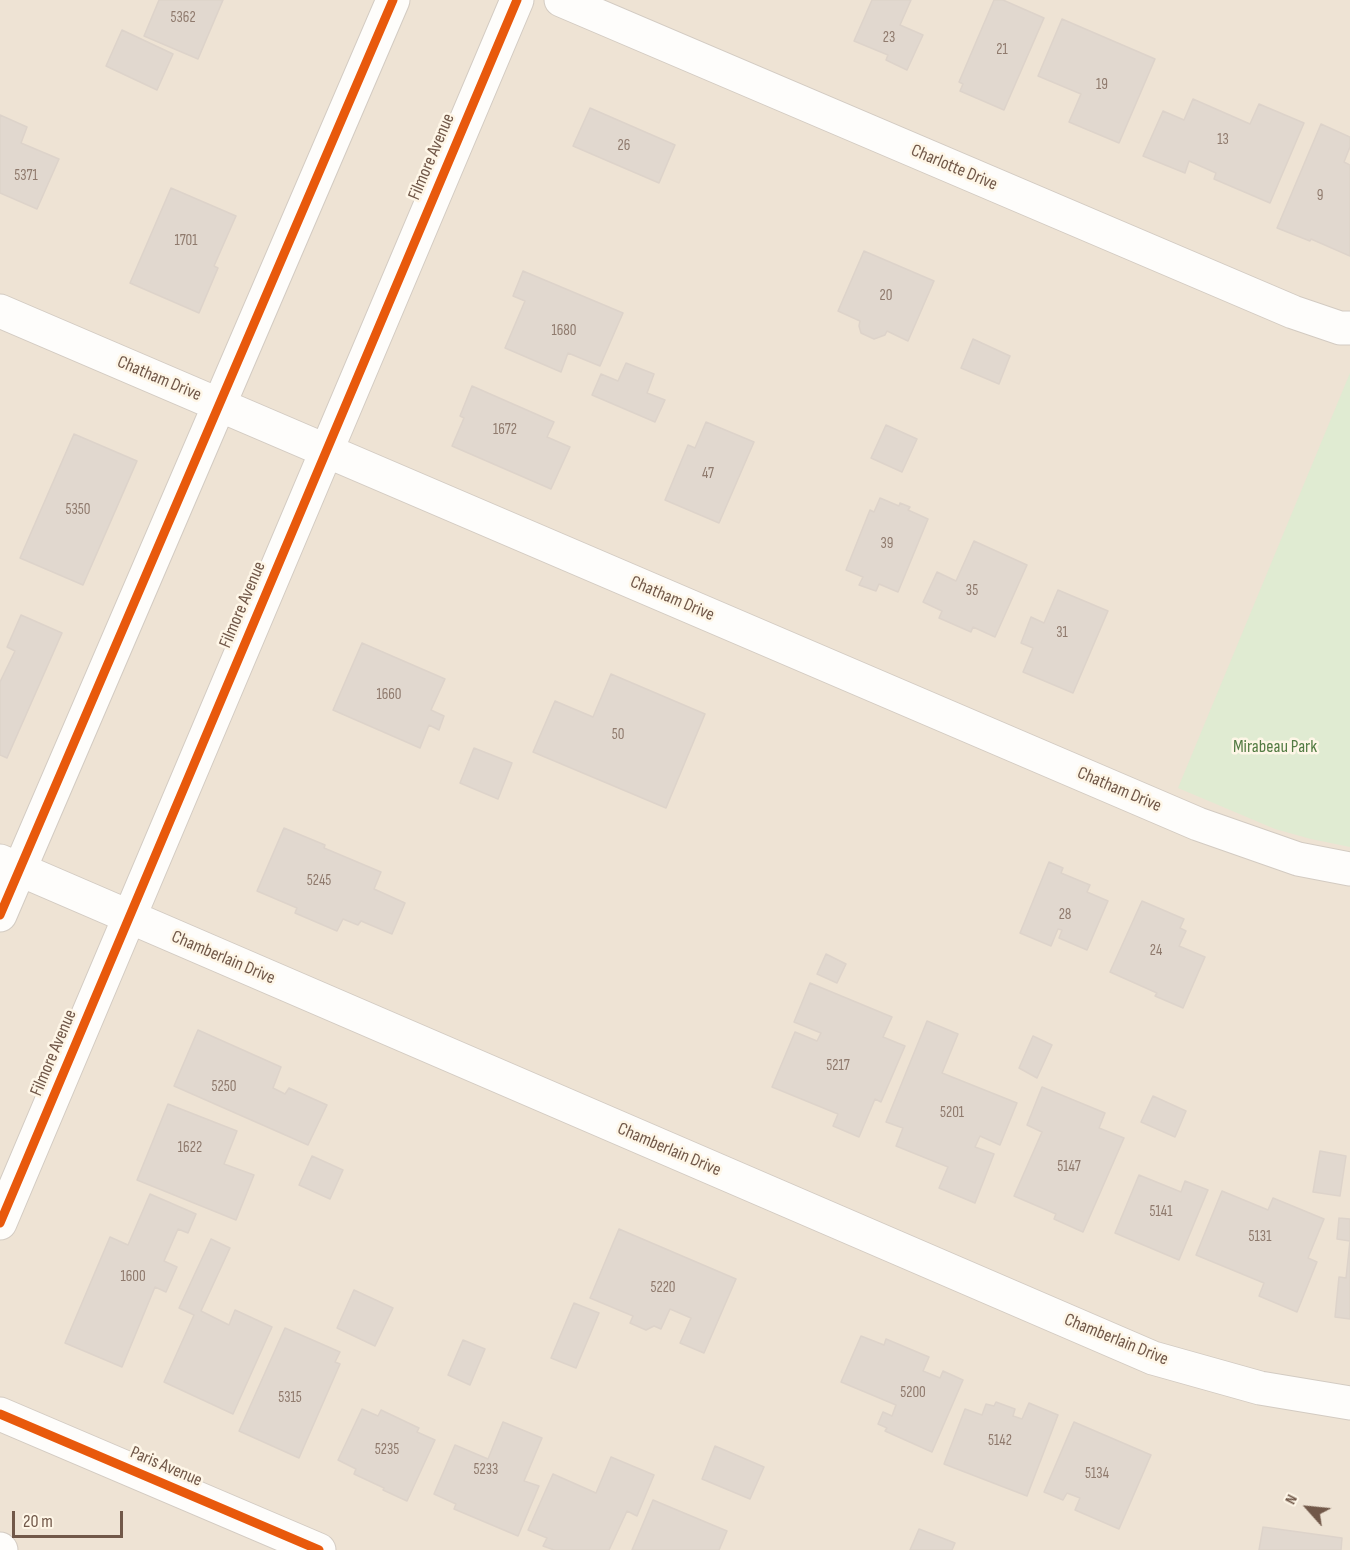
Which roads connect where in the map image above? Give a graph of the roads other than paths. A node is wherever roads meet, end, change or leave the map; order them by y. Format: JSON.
{"nodes":[{"id":1,"x":393,"y":0,"type":"edge"},
{"id":2,"x":517,"y":0,"type":"edge"},
{"id":3,"x":561,"y":0,"type":"edge"},
{"id":4,"x":0,"y":311,"type":"edge"},
{"id":5,"x":1350,"y":328,"type":"edge"},
{"id":6,"x":219,"y":404,"type":"junction"},
{"id":7,"x":326,"y":451,"type":"junction"},
{"id":8,"x":10,"y":866,"type":"edge"},
{"id":9,"x":1350,"y":869,"type":"edge"},
{"id":10,"x":0,"y":915,"type":"edge"},
{"id":11,"x":129,"y":918,"type":"junction"},
{"id":12,"x":0,"y":1223,"type":"edge"},
{"id":13,"x":1350,"y":1403,"type":"edge"},
{"id":14,"x":0,"y":1414,"type":"edge"},
{"id":15,"x":320,"y":1550,"type":"edge"}],
"edges":[{"from":1,"to":6,"type":"street"},
{"from":2,"to":7,"type":"street","name":"Filmore Avenue"},
{"from":3,"to":5,"type":"street","name":"Charlotte Drive"},
{"from":4,"to":6,"type":"street","name":"Chatham Drive"},
{"from":6,"to":7,"type":"street","name":"Chatham Drive"},
{"from":6,"to":8,"type":"street"},
{"from":7,"to":9,"type":"street","name":"Chatham Drive"},
{"from":7,"to":11,"type":"street","name":"Filmore Avenue"},
{"from":8,"to":10,"type":"street"},
{"from":8,"to":11,"type":"street","name":"Chamberlain Drive"},
{"from":11,"to":12,"type":"street","name":"Filmore Avenue"},
{"from":11,"to":13,"type":"street","name":"Chamberlain Drive"},
{"from":14,"to":15,"type":"street","name":"Paris Avenue"}]}
